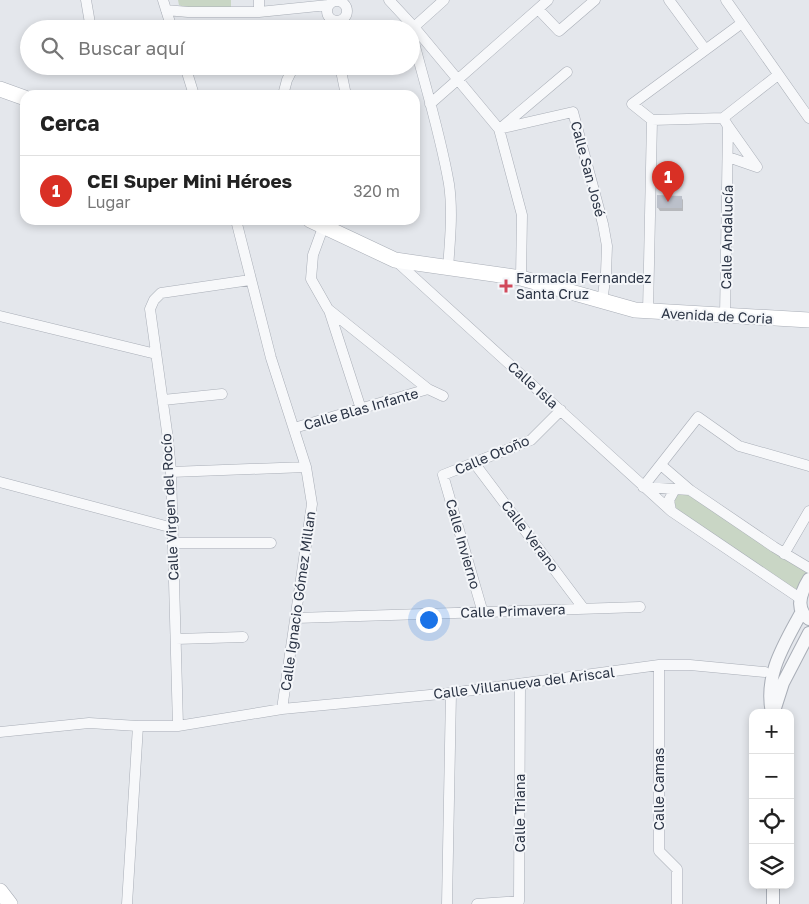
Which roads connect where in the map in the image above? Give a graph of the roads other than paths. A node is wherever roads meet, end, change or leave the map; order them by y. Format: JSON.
{"nodes":[{"id":1,"x":86,"y":0,"type":"edge"},
{"id":2,"x":259,"y":0,"type":"edge"},
{"id":3,"x":388,"y":0,"type":"edge"},
{"id":4,"x":444,"y":0,"type":"edge"},
{"id":5,"x":548,"y":0,"type":"edge"},
{"id":6,"x":595,"y":0,"type":"edge"},
{"id":7,"x":669,"y":0,"type":"edge"},
{"id":8,"x":726,"y":0,"type":"edge"},
{"id":9,"x":338,"y":2,"type":"edge"},
{"id":10,"x":164,"y":5,"type":"edge"},
{"id":11,"x":538,"y":9,"type":"junction"},
{"id":12,"x":259,"y":12,"type":"junction"},
{"id":13,"x":89,"y":20,"type":"edge"},
{"id":14,"x":169,"y":20,"type":"edge"},
{"id":15,"x":331,"y":20,"type":"edge"},
{"id":16,"x":342,"y":20,"type":"edge"},
{"id":17,"x":405,"y":20,"type":"edge"},
{"id":18,"x":420,"y":20,"type":"edge"},
{"id":19,"x":742,"y":23,"type":"junction"},
{"id":20,"x":420,"y":37,"type":"edge"},
{"id":21,"x":705,"y":49,"type":"junction"},
{"id":22,"x":420,"y":63,"type":"edge"},
{"id":23,"x":567,"y":72,"type":"dead end"},
{"id":24,"x":188,"y":75,"type":"edge"},
{"id":25,"x":290,"y":75,"type":"edge"},
{"id":26,"x":342,"y":75,"type":"edge"},
{"id":27,"x":778,"y":75,"type":"junction"},
{"id":28,"x":458,"y":80,"type":"junction"},
{"id":29,"x":0,"y":89,"type":"edge"},
{"id":30,"x":192,"y":90,"type":"edge"},
{"id":31,"x":284,"y":90,"type":"edge"},
{"id":32,"x":345,"y":90,"type":"edge"},
{"id":33,"x":20,"y":96,"type":"edge"},
{"id":34,"x":430,"y":104,"type":"junction"},
{"id":35,"x":809,"y":118,"type":"edge"},
{"id":36,"x":652,"y":120,"type":"junction"},
{"id":37,"x":726,"y":122,"type":"junction"},
{"id":38,"x":499,"y":129,"type":"junction"},
{"id":39,"x":728,"y":157,"type":"junction"},
{"id":40,"x":237,"y":225,"type":"edge"},
{"id":41,"x":319,"y":225,"type":"edge"},
{"id":42,"x":326,"y":225,"type":"edge"},
{"id":43,"x":395,"y":260,"type":"junction"},
{"id":44,"x":448,"y":268,"type":"junction"},
{"id":45,"x":522,"y":278,"type":"junction"},
{"id":46,"x":250,"y":280,"type":"junction"},
{"id":47,"x":602,"y":302,"type":"junction"},
{"id":48,"x":328,"y":309,"type":"junction"},
{"id":49,"x":648,"y":312,"type":"junction"},
{"id":50,"x":0,"y":316,"type":"edge"},
{"id":51,"x":725,"y":316,"type":"junction"},
{"id":52,"x":809,"y":320,"type":"edge"},
{"id":53,"x":156,"y":354,"type":"junction"},
{"id":54,"x":428,"y":388,"type":"junction"},
{"id":55,"x":222,"y":394,"type":"dead end"},
{"id":56,"x":443,"y":396,"type":"dead end"},
{"id":57,"x":163,"y":400,"type":"junction"},
{"id":58,"x":361,"y":409,"type":"junction"},
{"id":59,"x":561,"y":410,"type":"junction"},
{"id":60,"x":294,"y":428,"type":"junction"},
{"id":61,"x":475,"y":464,"type":"junction"},
{"id":62,"x":661,"y":465,"type":"junction"},
{"id":63,"x":809,"y":466,"type":"edge"},
{"id":64,"x":306,"y":467,"type":"junction"},
{"id":65,"x":171,"y":472,"type":"junction"},
{"id":66,"x":443,"y":476,"type":"joint"},
{"id":67,"x":0,"y":482,"type":"edge"},
{"id":68,"x":643,"y":487,"type":"junction"},
{"id":69,"x":675,"y":489,"type":"junction"},
{"id":70,"x":690,"y":490,"type":"junction"},
{"id":71,"x":671,"y":510,"type":"junction"},
{"id":72,"x":809,"y":511,"type":"edge"},
{"id":73,"x":173,"y":528,"type":"junction"},
{"id":74,"x":173,"y":543,"type":"junction"},
{"id":75,"x":271,"y":543,"type":"dead end"},
{"id":76,"x":784,"y":554,"type":"junction"},
{"id":77,"x":809,"y":568,"type":"edge"},
{"id":78,"x":809,"y":579,"type":"edge"},
{"id":79,"x":801,"y":599,"type":"junction"},
{"id":80,"x":640,"y":607,"type":"dead end"},
{"id":81,"x":584,"y":609,"type":"junction"},
{"id":82,"x":483,"y":613,"type":"junction"},
{"id":83,"x":805,"y":616,"type":"edge"},
{"id":84,"x":296,"y":618,"type":"junction"},
{"id":85,"x":809,"y":633,"type":"edge"},
{"id":86,"x":243,"y":637,"type":"dead end"},
{"id":87,"x":176,"y":639,"type":"junction"},
{"id":88,"x":659,"y":666,"type":"junction"},
{"id":89,"x":765,"y":672,"type":"dead end"},
{"id":90,"x":520,"y":684,"type":"junction"},
{"id":91,"x":452,"y":693,"type":"junction"},
{"id":92,"x":282,"y":708,"type":"junction"},
{"id":93,"x":772,"y":709,"type":"edge"},
{"id":94,"x":774,"y":709,"type":"edge"},
{"id":95,"x":138,"y":726,"type":"junction"},
{"id":96,"x":178,"y":726,"type":"junction"},
{"id":97,"x":0,"y":732,"type":"edge"},
{"id":98,"x":773,"y":889,"type":"edge"},
{"id":99,"x":0,"y":891,"type":"edge"},
{"id":100,"x":10,"y":904,"type":"edge"},
{"id":101,"x":127,"y":904,"type":"edge"},
{"id":102,"x":447,"y":904,"type":"edge"},
{"id":103,"x":477,"y":904,"type":"edge"},
{"id":104,"x":676,"y":904,"type":"edge"},
{"id":105,"x":773,"y":904,"type":"edge"}],
"edges":[{"from":1,"to":13,"type":"street"},
{"from":2,"to":12,"type":"street"},
{"from":3,"to":17,"type":"street"},
{"from":4,"to":18,"type":"street"},
{"from":5,"to":11,"type":"street"},
{"from":6,"to":11,"type":"street"},
{"from":7,"to":21,"type":"street"},
{"from":8,"to":19,"type":"street"},
{"from":9,"to":12,"type":"street"},
{"from":9,"to":15,"type":"street"},
{"from":9,"to":16,"type":"street"},
{"from":10,"to":12,"type":"street"},
{"from":10,"to":14,"type":"street"},
{"from":11,"to":28,"type":"street"},
{"from":19,"to":21,"type":"street"},
{"from":19,"to":27,"type":"street"},
{"from":20,"to":28,"type":"street"},
{"from":21,"to":36,"type":"street"},
{"from":22,"to":34,"type":"street"},
{"from":23,"to":38,"type":"street"},
{"from":24,"to":30,"type":"street"},
{"from":25,"to":31,"type":"street"},
{"from":26,"to":32,"type":"street"},
{"from":27,"to":35,"type":"street"},
{"from":27,"to":37,"type":"street"},
{"from":28,"to":34,"type":"street"},
{"from":28,"to":38,"type":"street"},
{"from":29,"to":33,"type":"main road"},
{"from":34,"to":44,"type":"street"},
{"from":36,"to":37,"type":"street"},
{"from":36,"to":49,"type":"street"},
{"from":37,"to":39,"type":"street","name":"Calle Andalucía"},
{"from":37,"to":39,"type":"street"},
{"from":38,"to":45,"type":"street"},
{"from":38,"to":47,"type":"street","name":"Calle San José"},
{"from":39,"to":51,"type":"street","name":"Calle Andalucía"},
{"from":40,"to":46,"type":"street","name":"Calle Ignacio Gómez Millan"},
{"from":41,"to":48,"type":"street","name":"Calle Blas Infante"},
{"from":42,"to":43,"type":"main road","name":"Avenida de Coria"},
{"from":43,"to":44,"type":"main road","name":"Avenida de Coria"},
{"from":43,"to":59,"type":"street","name":"Calle Isla"},
{"from":44,"to":45,"type":"main road","name":"Avenida de Coria"},
{"from":45,"to":47,"type":"main road","name":"Avenida de Coria"},
{"from":46,"to":53,"type":"street","name":"Calle Virgen del Rocío"},
{"from":46,"to":60,"type":"street","name":"Calle Ignacio Gómez Millan"},
{"from":47,"to":49,"type":"main road","name":"Avenida de Coria"},
{"from":48,"to":54,"type":"street","name":"Calle Blas Infante"},
{"from":48,"to":58,"type":"street"},
{"from":49,"to":51,"type":"main road","name":"Avenida de Coria"},
{"from":50,"to":53,"type":"street"},
{"from":51,"to":52,"type":"main road","name":"Avenida de Coria"},
{"from":53,"to":57,"type":"street","name":"Calle Virgen del Rocío"},
{"from":54,"to":56,"type":"street","name":"Calle Blas Infante"},
{"from":54,"to":58,"type":"street","name":"Calle Blas Infante"},
{"from":55,"to":57,"type":"street"},
{"from":57,"to":65,"type":"street","name":"Calle Virgen del Rocío"},
{"from":58,"to":60,"type":"street","name":"Calle Blas Infante"},
{"from":59,"to":61,"type":"street","name":"Calle Otoño"},
{"from":59,"to":68,"type":"street","name":"Calle Isla"},
{"from":60,"to":64,"type":"street","name":"Calle Ignacio Gómez Millan"},
{"from":61,"to":66,"type":"street","name":"Calle Otoño"},
{"from":61,"to":81,"type":"street","name":"Calle Verano"},
{"from":62,"to":63,"type":"street"},
{"from":62,"to":68,"type":"street"},
{"from":62,"to":70,"type":"street"},
{"from":64,"to":65,"type":"street"},
{"from":64,"to":84,"type":"street","name":"Calle Ignacio Gómez Millan"},
{"from":65,"to":73,"type":"street","name":"Calle Virgen del Rocío"},
{"from":66,"to":82,"type":"street","name":"Calle Invierno"},
{"from":67,"to":73,"type":"street"},
{"from":68,"to":69,"type":"street"},
{"from":68,"to":71,"type":"street","name":"Calle Isla"},
{"from":69,"to":70,"type":"street"},
{"from":69,"to":71,"type":"street"},
{"from":70,"to":76,"type":"street"},
{"from":71,"to":79,"type":"street","name":"Calle Isla"},
{"from":72,"to":76,"type":"street"},
{"from":73,"to":74,"type":"street","name":"Calle Virgen del Rocío"},
{"from":74,"to":75,"type":"street"},
{"from":74,"to":87,"type":"street","name":"Calle Virgen del Rocío"},
{"from":76,"to":77,"type":"street"},
{"from":78,"to":79,"type":"street"},
{"from":79,"to":83,"type":"street"},
{"from":80,"to":81,"type":"street","name":"Calle Primavera"},
{"from":81,"to":82,"type":"street","name":"Calle Primavera"},
{"from":82,"to":84,"type":"street","name":"Calle Primavera"},
{"from":83,"to":93,"type":"street"},
{"from":84,"to":92,"type":"street","name":"Calle Ignacio Gómez Millan"},
{"from":85,"to":94,"type":"street"},
{"from":86,"to":87,"type":"street"},
{"from":87,"to":96,"type":"street","name":"Calle Virgen del Rocío"},
{"from":88,"to":89,"type":"street","name":"Calle Villanueva del Ariscal"},
{"from":88,"to":90,"type":"street","name":"Calle Villanueva del Ariscal"},
{"from":88,"to":104,"type":"street","name":"Calle Camas"},
{"from":90,"to":91,"type":"street","name":"Calle Villanueva del Ariscal"},
{"from":90,"to":103,"type":"street","name":"Calle Triana"},
{"from":91,"to":92,"type":"street","name":"Calle Villanueva del Ariscal"},
{"from":91,"to":102,"type":"street"},
{"from":92,"to":96,"type":"street","name":"Calle Ignacio Gómez Millan"},
{"from":95,"to":96,"type":"street","name":"Calle Ignacio Gómez Millan"},
{"from":95,"to":97,"type":"street","name":"Calle Ignacio Gómez Millan"},
{"from":95,"to":101,"type":"street"},
{"from":98,"to":105,"type":"street"},
{"from":99,"to":100,"type":"main road"}]}
